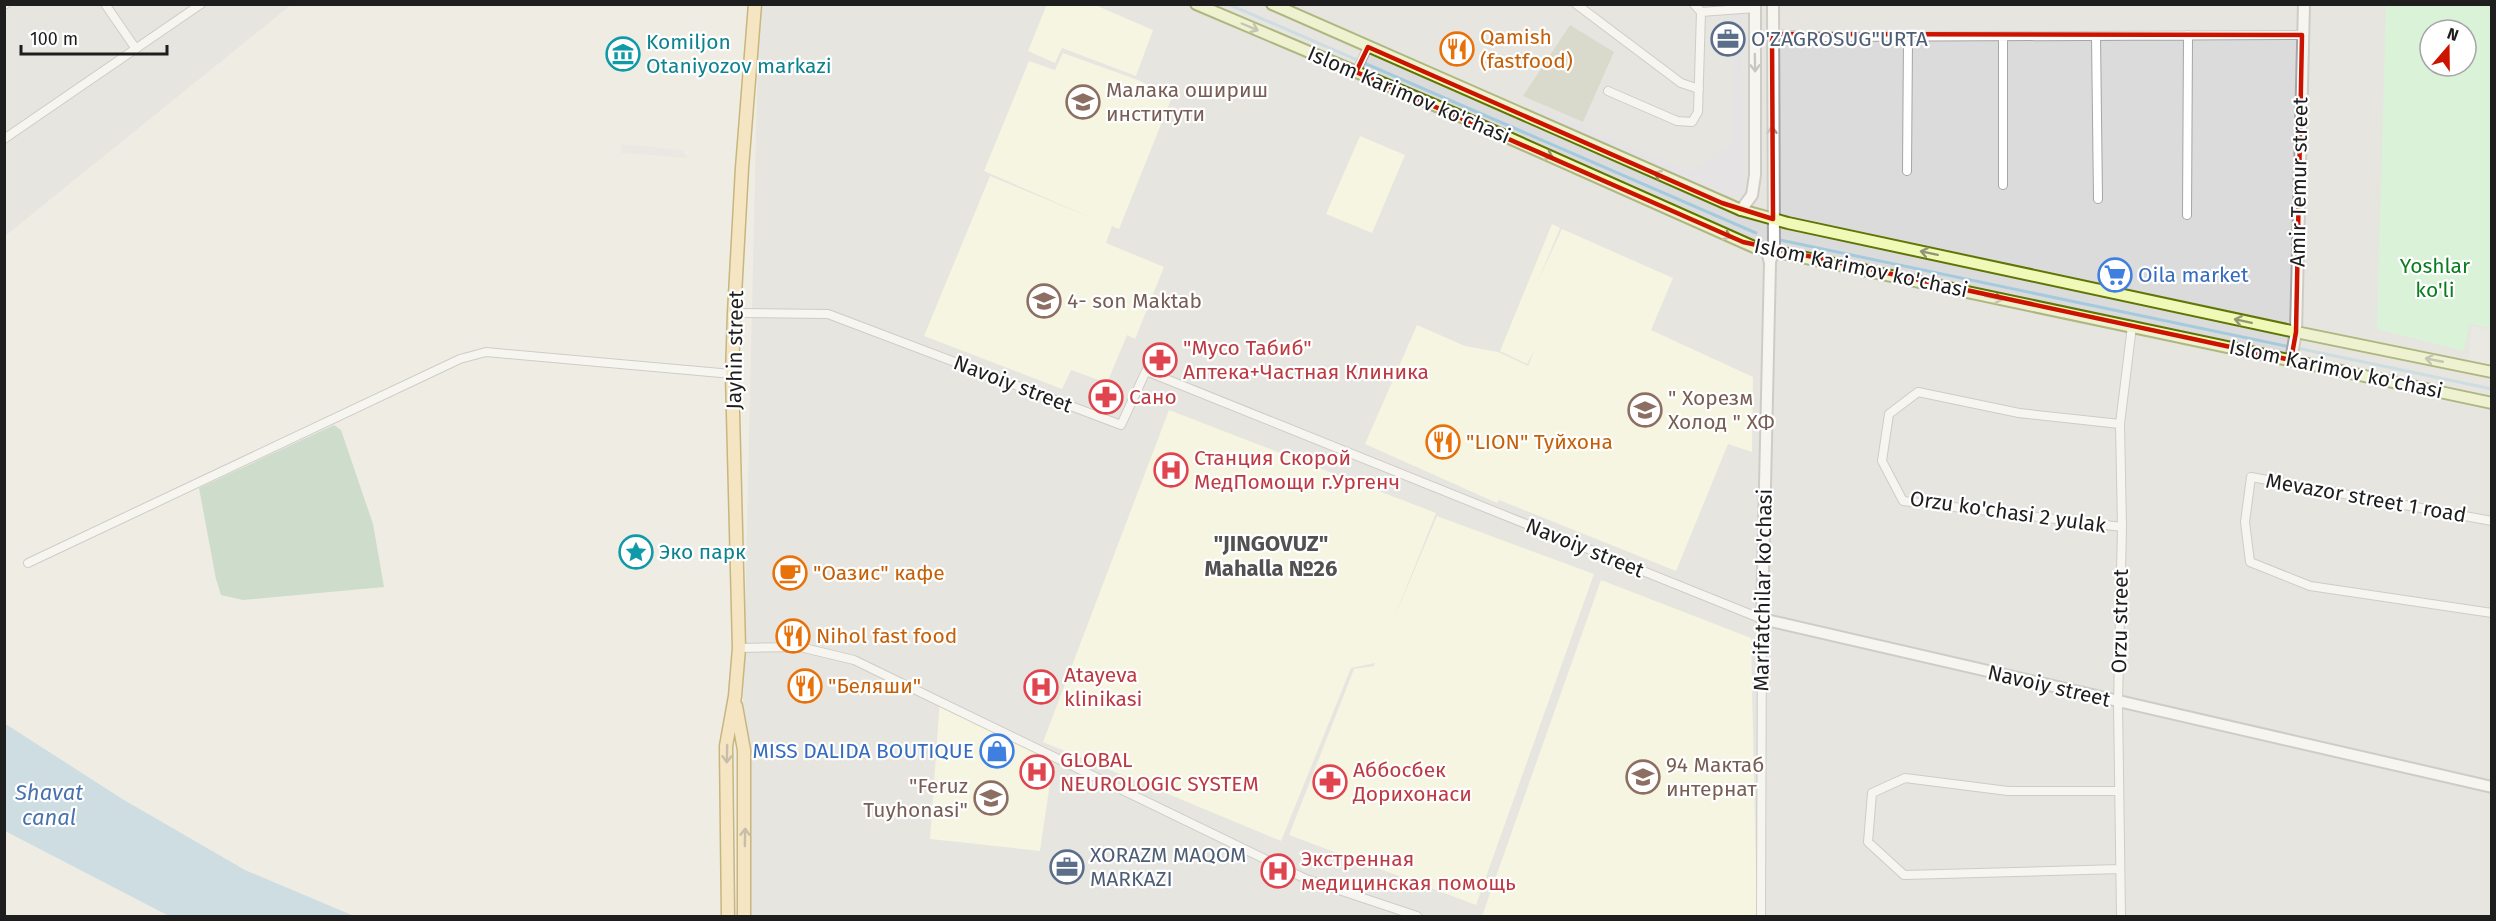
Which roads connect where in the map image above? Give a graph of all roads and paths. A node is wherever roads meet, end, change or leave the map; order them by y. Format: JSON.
{"nodes":[{"id":1,"x":105,"y":4,"type":"edge"},
{"id":2,"x":201,"y":4,"type":"edge"},
{"id":3,"x":755,"y":4,"type":"edge"},
{"id":4,"x":1196,"y":4,"type":"edge"},
{"id":5,"x":1272,"y":4,"type":"edge"},
{"id":6,"x":1576,"y":4,"type":"edge"},
{"id":7,"x":1694,"y":4,"type":"edge"},
{"id":8,"x":1773,"y":4,"type":"edge"},
{"id":9,"x":2304,"y":4,"type":"edge"},
{"id":10,"x":1755,"y":6,"type":"edge"},
{"id":11,"x":1701,"y":12,"type":"junction"},
{"id":12,"x":1772,"y":34,"type":"junction"},
{"id":13,"x":2188,"y":35,"type":"junction"},
{"id":14,"x":2302,"y":35,"type":"junction"},
{"id":15,"x":2096,"y":36,"type":"junction"},
{"id":16,"x":1908,"y":37,"type":"junction"},
{"id":17,"x":2003,"y":37,"type":"junction"},
{"id":18,"x":1368,"y":47,"type":"junction"},
{"id":19,"x":136,"y":48,"type":"junction"},
{"id":20,"x":1356,"y":72,"type":"junction"},
{"id":21,"x":1699,"y":89,"type":"junction"},
{"id":22,"x":1608,"y":90,"type":"dead end"},
{"id":23,"x":4,"y":139,"type":"edge"},
{"id":24,"x":1907,"y":171,"type":"dead end"},
{"id":25,"x":2003,"y":185,"type":"dead end"},
{"id":26,"x":2098,"y":199,"type":"dead end"},
{"id":27,"x":1742,"y":210,"type":"junction"},
{"id":28,"x":2187,"y":215,"type":"dead end"},
{"id":29,"x":1773,"y":219,"type":"junction"},
{"id":30,"x":1770,"y":255,"type":"junction"},
{"id":31,"x":734,"y":313,"type":"junction"},
{"id":32,"x":2132,"y":326,"type":"junction"},
{"id":33,"x":2296,"y":333,"type":"junction"},
{"id":34,"x":2291,"y":360,"type":"junction"},
{"id":35,"x":2492,"y":372,"type":"edge"},
{"id":36,"x":732,"y":374,"type":"junction"},
{"id":37,"x":2492,"y":402,"type":"edge"},
{"id":38,"x":2120,"y":424,"type":"junction"},
{"id":39,"x":2492,"y":521,"type":"edge"},
{"id":40,"x":2122,"y":527,"type":"junction"},
{"id":41,"x":28,"y":563,"type":"dead end"},
{"id":42,"x":2492,"y":613,"type":"edge"},
{"id":43,"x":1762,"y":619,"type":"junction"},
{"id":44,"x":739,"y":648,"type":"junction"},
{"id":45,"x":735,"y":696,"type":"junction"},
{"id":46,"x":2118,"y":702,"type":"junction"},
{"id":47,"x":2492,"y":787,"type":"edge"},
{"id":48,"x":2119,"y":791,"type":"junction"},
{"id":49,"x":2120,"y":869,"type":"junction"},
{"id":50,"x":728,"y":916,"type":"edge"},
{"id":51,"x":744,"y":916,"type":"edge"},
{"id":52,"x":1417,"y":916,"type":"edge"},
{"id":53,"x":1761,"y":916,"type":"edge"},
{"id":54,"x":2121,"y":916,"type":"edge"}],
"edges":[{"from":1,"to":19,"type":"street"},
{"from":2,"to":19,"type":"street"},
{"from":3,"to":31,"type":"main road","name":"Jayhin street"},
{"from":4,"to":20,"type":"main road","name":"Islom Karimov ko'chasi","one_way":true},
{"from":5,"to":18,"type":"main road","name":"Islom Karimov ko'chasi"},
{"from":6,"to":21,"type":"street"},
{"from":7,"to":11,"type":"street"},
{"from":8,"to":12,"type":"street","name":"Marifatchilar ko'chasi"},
{"from":9,"to":14,"type":"street","name":"Amir Temur street"},
{"from":10,"to":11,"type":"street"},
{"from":10,"to":27,"type":"street","one_way":true},
{"from":11,"to":21,"type":"street"},
{"from":12,"to":16,"type":"street"},
{"from":29,"to":12,"type":"street","name":"Marifatchilar ko'chasi","one_way":true},
{"from":13,"to":14,"type":"street"},
{"from":13,"to":15,"type":"street"},
{"from":13,"to":28,"type":"street"},
{"from":14,"to":33,"type":"street","name":"Amir Temur street"},
{"from":15,"to":17,"type":"street"},
{"from":15,"to":26,"type":"street"},
{"from":16,"to":17,"type":"street"},
{"from":16,"to":24,"type":"street"},
{"from":17,"to":25,"type":"street"},
{"from":18,"to":20,"type":"street"},
{"from":27,"to":18,"type":"main road","name":"Islom Karimov ko'chasi","one_way":true},
{"from":19,"to":23,"type":"street"},
{"from":20,"to":30,"type":"main road","name":"Islom Karimov ko'chasi","one_way":true},
{"from":21,"to":22,"type":"street"},
{"from":27,"to":29,"type":"main road","name":"Islom Karimov ko'chasi"},
{"from":29,"to":30,"type":"street","name":"Marifatchilar ko'chasi"},
{"from":33,"to":29,"type":"main road","name":"Islom Karimov ko'chasi","one_way":true},
{"from":30,"to":32,"type":"main road","name":"Islom Karimov ko'chasi","one_way":true},
{"from":30,"to":43,"type":"street","name":"Marifatchilar ko'chasi"},
{"from":31,"to":36,"type":"main road","name":"Jayhin street"},
{"from":31,"to":43,"type":"street","name":"Navoiy street"},
{"from":32,"to":34,"type":"main road","name":"Islom Karimov ko'chasi"},
{"from":32,"to":38,"type":"street","name":"Orzu street"},
{"from":33,"to":34,"type":"street","name":"Amir Temur street"},
{"from":35,"to":33,"type":"main road","name":"Islom Karimov ko'chasi","one_way":true},
{"from":34,"to":37,"type":"main road","name":"Islom Karimov ko'chasi"},
{"from":36,"to":41,"type":"street"},
{"from":36,"to":44,"type":"main road","name":"Jayhin street"},
{"from":38,"to":40,"type":"street","name":"Orzu street"},
{"from":38,"to":40,"type":"street","name":"Orzu ko'chasi 2 yulak"},
{"from":39,"to":42,"type":"street","name":"Mevazor street 1 road"},
{"from":40,"to":46,"type":"street","name":"Orzu street"},
{"from":43,"to":46,"type":"street","name":"Navoiy street"},
{"from":43,"to":53,"type":"street","name":"Marifatchilar ko'chasi"},
{"from":44,"to":45,"type":"main road","name":"Jayhin street"},
{"from":44,"to":52,"type":"street"},
{"from":45,"to":50,"type":"main road","name":"Jayhin street","one_way":true},
{"from":51,"to":45,"type":"main road","name":"Jayhin street","one_way":true},
{"from":46,"to":47,"type":"street","name":"Navoiy street"},
{"from":46,"to":48,"type":"street","name":"Orzu street"},
{"from":48,"to":49,"type":"street","name":"Orzu street"},
{"from":48,"to":49,"type":"street"},
{"from":49,"to":54,"type":"street","name":"Orzu street"}]}
